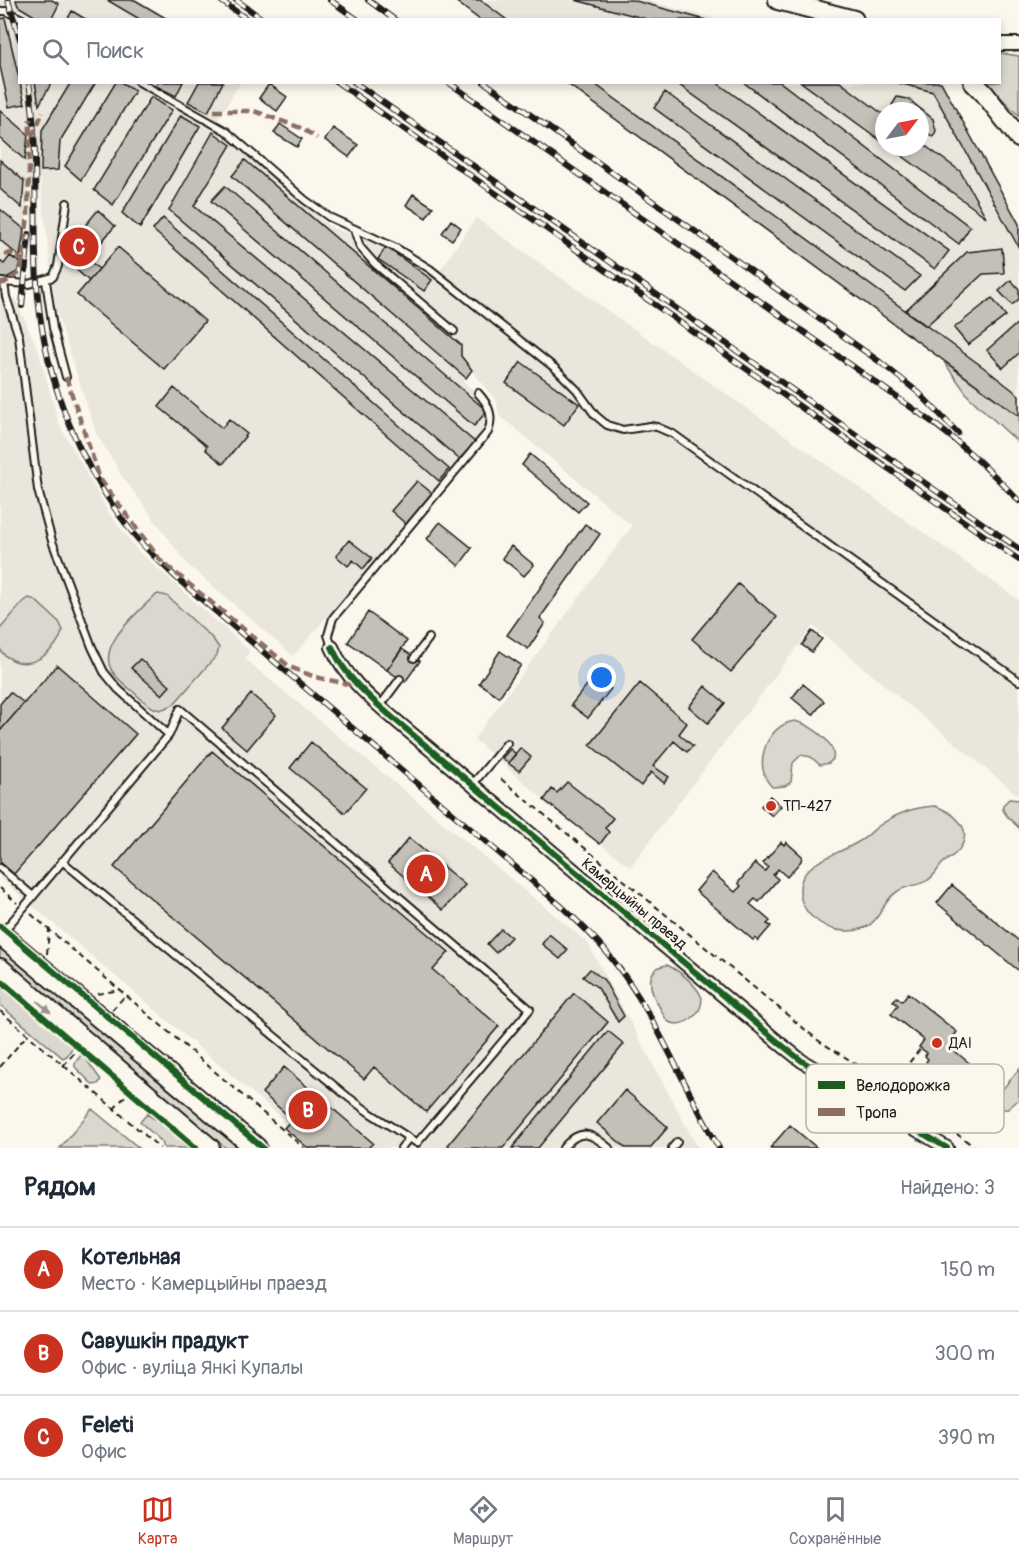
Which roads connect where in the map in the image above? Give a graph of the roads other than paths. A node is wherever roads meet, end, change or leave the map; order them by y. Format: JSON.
{"nodes":[{"id":1,"x":778,"y":0,"type":"edge"},
{"id":2,"x":0,"y":11,"type":"edge"},
{"id":3,"x":20,"y":18,"type":"edge"},
{"id":4,"x":846,"y":18,"type":"edge"},
{"id":5,"x":1001,"y":44,"type":"edge"},
{"id":6,"x":1019,"y":44,"type":"edge"},
{"id":7,"x":143,"y":84,"type":"edge"},
{"id":8,"x":975,"y":84,"type":"edge"},
{"id":9,"x":1019,"y":138,"type":"edge"},
{"id":10,"x":67,"y":203,"type":"dead end"},
{"id":11,"x":354,"y":229,"type":"junction"},
{"id":12,"x":46,"y":280,"type":"junction"},
{"id":13,"x":2,"y":283,"type":"edge"},
{"id":14,"x":454,"y":331,"type":"dead end"},
{"id":15,"x":66,"y":377,"type":"dead end"},
{"id":16,"x":478,"y":393,"type":"dead end"},
{"id":17,"x":429,"y":638,"type":"dead end"},
{"id":18,"x":332,"y":647,"type":"joint"},
{"id":19,"x":414,"y":658,"type":"dead end"},
{"id":20,"x":399,"y":679,"type":"dead end"},
{"id":21,"x":1019,"y":681,"type":"edge"},
{"id":22,"x":380,"y":707,"type":"junction"},
{"id":23,"x":169,"y":735,"type":"junction"},
{"id":24,"x":507,"y":743,"type":"dead end"},
{"id":25,"x":472,"y":785,"type":"junction"},
{"id":26,"x":62,"y":861,"type":"junction"},
{"id":27,"x":0,"y":868,"type":"edge"},
{"id":28,"x":33,"y":896,"type":"junction"},
{"id":29,"x":1,"y":934,"type":"edge"},
{"id":30,"x":0,"y":969,"type":"edge"},
{"id":31,"x":807,"y":1064,"type":"edge"},
{"id":32,"x":922,"y":1133,"type":"edge"},
{"id":33,"x":409,"y":1138,"type":"junction"},
{"id":34,"x":677,"y":1142,"type":"dead end"},
{"id":35,"x":417,"y":1143,"type":"junction"},
{"id":36,"x":209,"y":1148,"type":"edge"},
{"id":37,"x":256,"y":1148,"type":"edge"},
{"id":38,"x":401,"y":1148,"type":"edge"},
{"id":39,"x":423,"y":1148,"type":"edge"},
{"id":40,"x":563,"y":1148,"type":"edge"},
{"id":41,"x":609,"y":1148,"type":"edge"},
{"id":42,"x":672,"y":1148,"type":"edge"},
{"id":43,"x":947,"y":1148,"type":"edge"}],
"edges":[{"from":1,"to":4,"type":"main road"},
{"from":2,"to":3,"type":"lane"},
{"from":5,"to":6,"type":"street"},
{"from":7,"to":11,"type":"lane"},
{"from":8,"to":9,"type":"main road"},
{"from":10,"to":12,"type":"lane"},
{"from":11,"to":14,"type":"lane"},
{"from":11,"to":21,"type":"lane"},
{"from":12,"to":13,"type":"lane"},
{"from":12,"to":15,"type":"lane"},
{"from":13,"to":23,"type":"lane"},
{"from":16,"to":18,"type":"lane"},
{"from":17,"to":19,"type":"lane"},
{"from":18,"to":22,"type":"street","name":"Камерцыйны праезд"},
{"from":20,"to":22,"type":"lane"},
{"from":22,"to":25,"type":"street","name":"Камерцыйны праезд"},
{"from":23,"to":26,"type":"lane"},
{"from":23,"to":35,"type":"lane"},
{"from":24,"to":25,"type":"lane"},
{"from":25,"to":31,"type":"street","name":"Камерцыйны праезд"},
{"from":26,"to":28,"type":"lane"},
{"from":26,"to":33,"type":"lane"},
{"from":27,"to":28,"type":"lane"},
{"from":28,"to":29,"type":"lane"},
{"from":29,"to":37,"type":"main road"},
{"from":30,"to":36,"type":"main road","one_way":true},
{"from":32,"to":43,"type":"street","name":"Камерцыйны праезд"},
{"from":33,"to":35,"type":"lane"},
{"from":33,"to":38,"type":"lane"},
{"from":34,"to":42,"type":"lane"},
{"from":35,"to":39,"type":"lane"},
{"from":40,"to":41,"type":"lane"}]}
